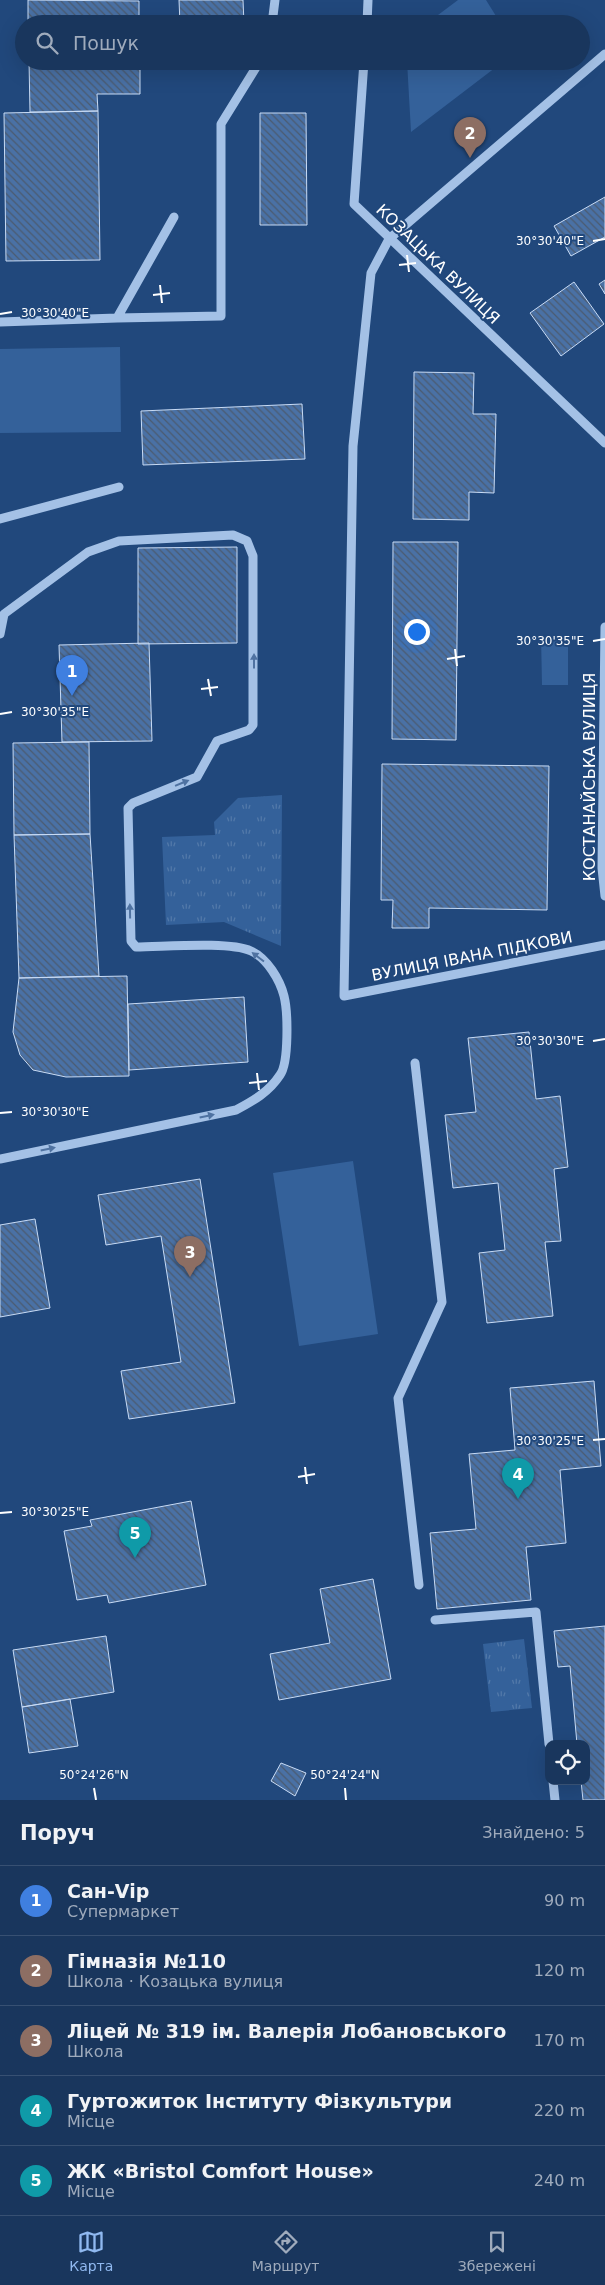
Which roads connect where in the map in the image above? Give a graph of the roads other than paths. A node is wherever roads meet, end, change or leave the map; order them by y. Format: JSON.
{"nodes":[{"id":1,"x":275,"y":0,"type":"edge"},
{"id":2,"x":368,"y":0,"type":"edge"},
{"id":3,"x":273,"y":15,"type":"edge"},
{"id":4,"x":367,"y":15,"type":"edge"},
{"id":5,"x":605,"y":54,"type":"edge"},
{"id":6,"x":590,"y":67,"type":"edge"},
{"id":7,"x":254,"y":70,"type":"edge"},
{"id":8,"x":363,"y":70,"type":"edge"},
{"id":9,"x":586,"y":70,"type":"edge"},
{"id":10,"x":174,"y":217,"type":"dead end"},
{"id":11,"x":389,"y":239,"type":"junction"},
{"id":12,"x":117,"y":318,"type":"junction"},
{"id":13,"x":0,"y":322,"type":"edge"},
{"id":14,"x":605,"y":443,"type":"edge"},
{"id":15,"x":119,"y":487,"type":"dead end"},
{"id":16,"x":0,"y":519,"type":"edge"},
{"id":17,"x":605,"y":627,"type":"edge"},
{"id":18,"x":0,"y":634,"type":"edge"},
{"id":19,"x":605,"y":896,"type":"edge"},
{"id":20,"x":605,"y":946,"type":"edge"},
{"id":21,"x":415,"y":1063,"type":"dead end"},
{"id":22,"x":0,"y":1159,"type":"edge"},
{"id":23,"x":419,"y":1585,"type":"dead end"},
{"id":24,"x":435,"y":1620,"type":"dead end"},
{"id":25,"x":549,"y":1740,"type":"edge"},
{"id":26,"x":553,"y":1785,"type":"edge"},
{"id":27,"x":555,"y":1800,"type":"edge"}],
"edges":[{"from":1,"to":3,"type":"street"},
{"from":2,"to":4,"type":"street"},
{"from":5,"to":6,"type":"street"},
{"from":7,"to":12,"type":"street"},
{"from":8,"to":11,"type":"street","name":"КОЗАЦЬКА ВУЛИЦЯ"},
{"from":9,"to":11,"type":"street"},
{"from":10,"to":12,"type":"street"},
{"from":11,"to":14,"type":"street","name":"КОЗАЦЬКА ВУЛИЦЯ"},
{"from":11,"to":20,"type":"street","name":"ВУЛИЦЯ ІВАНА ПІДКОВИ"},
{"from":12,"to":13,"type":"street"},
{"from":15,"to":16,"type":"street"},
{"from":17,"to":19,"type":"street","name":"КОСТАНАЙСЬКА ВУЛИЦЯ"},
{"from":22,"to":18,"type":"street","one_way":true},
{"from":21,"to":23,"type":"street"},
{"from":24,"to":25,"type":"street"},
{"from":26,"to":27,"type":"street"}]}
